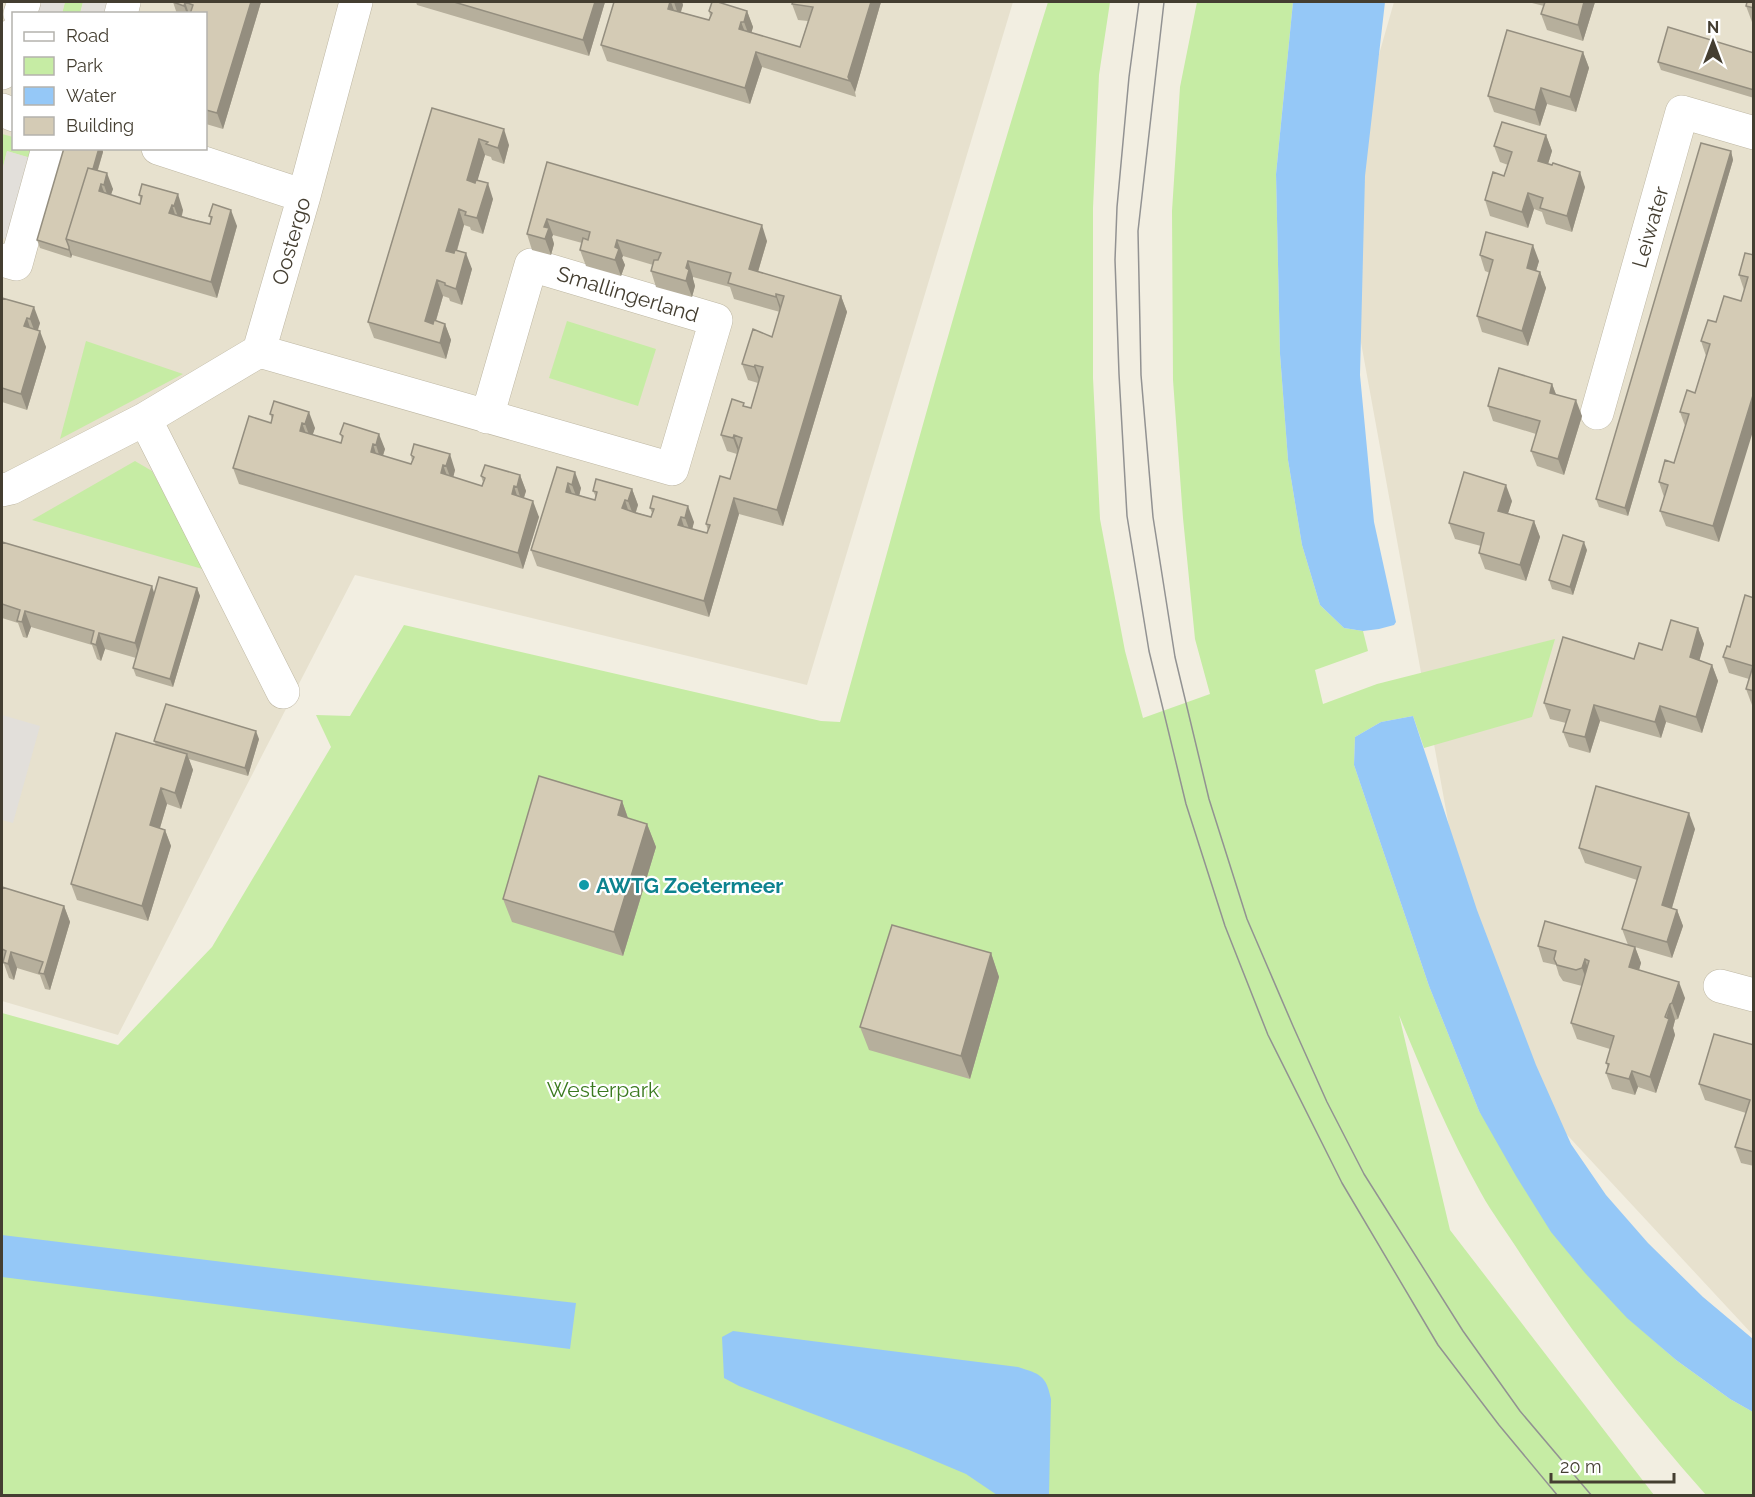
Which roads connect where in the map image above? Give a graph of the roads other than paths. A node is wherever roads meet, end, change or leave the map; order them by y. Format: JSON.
{"nodes":[{"id":1,"x":356,"y":2,"type":"edge"},
{"id":2,"x":12,"y":40,"type":"edge"},
{"id":3,"x":2,"y":73,"type":"edge"},
{"id":4,"x":1754,"y":133,"type":"edge"},
{"id":5,"x":47,"y":150,"type":"edge"},
{"id":6,"x":164,"y":150,"type":"edge"},
{"id":7,"x":304,"y":196,"type":"junction"},
{"id":8,"x":2,"y":260,"type":"edge"},
{"id":9,"x":260,"y":351,"type":"junction"},
{"id":10,"x":1597,"y":412,"type":"dead end"},
{"id":11,"x":487,"y":417,"type":"junction"},
{"id":12,"x":145,"y":419,"type":"junction"},
{"id":13,"x":2,"y":490,"type":"edge"},
{"id":14,"x":284,"y":692,"type":"dead end"},
{"id":15,"x":1720,"y":986,"type":"dead end"},
{"id":16,"x":1754,"y":995,"type":"edge"}],
"edges":[{"from":1,"to":7,"type":"street","name":"Oostergo"},
{"from":2,"to":3,"type":"street"},
{"from":4,"to":10,"type":"street","name":"Leiwater"},
{"from":5,"to":8,"type":"street"},
{"from":6,"to":7,"type":"street"},
{"from":7,"to":9,"type":"street","name":"Oostergo"},
{"from":9,"to":11,"type":"street","name":"Smallingerland"},
{"from":9,"to":12,"type":"street"},
{"from":11,"to":11,"type":"street","name":"Smallingerland"},
{"from":12,"to":13,"type":"street"},
{"from":12,"to":14,"type":"street"},
{"from":15,"to":16,"type":"street"}]}
